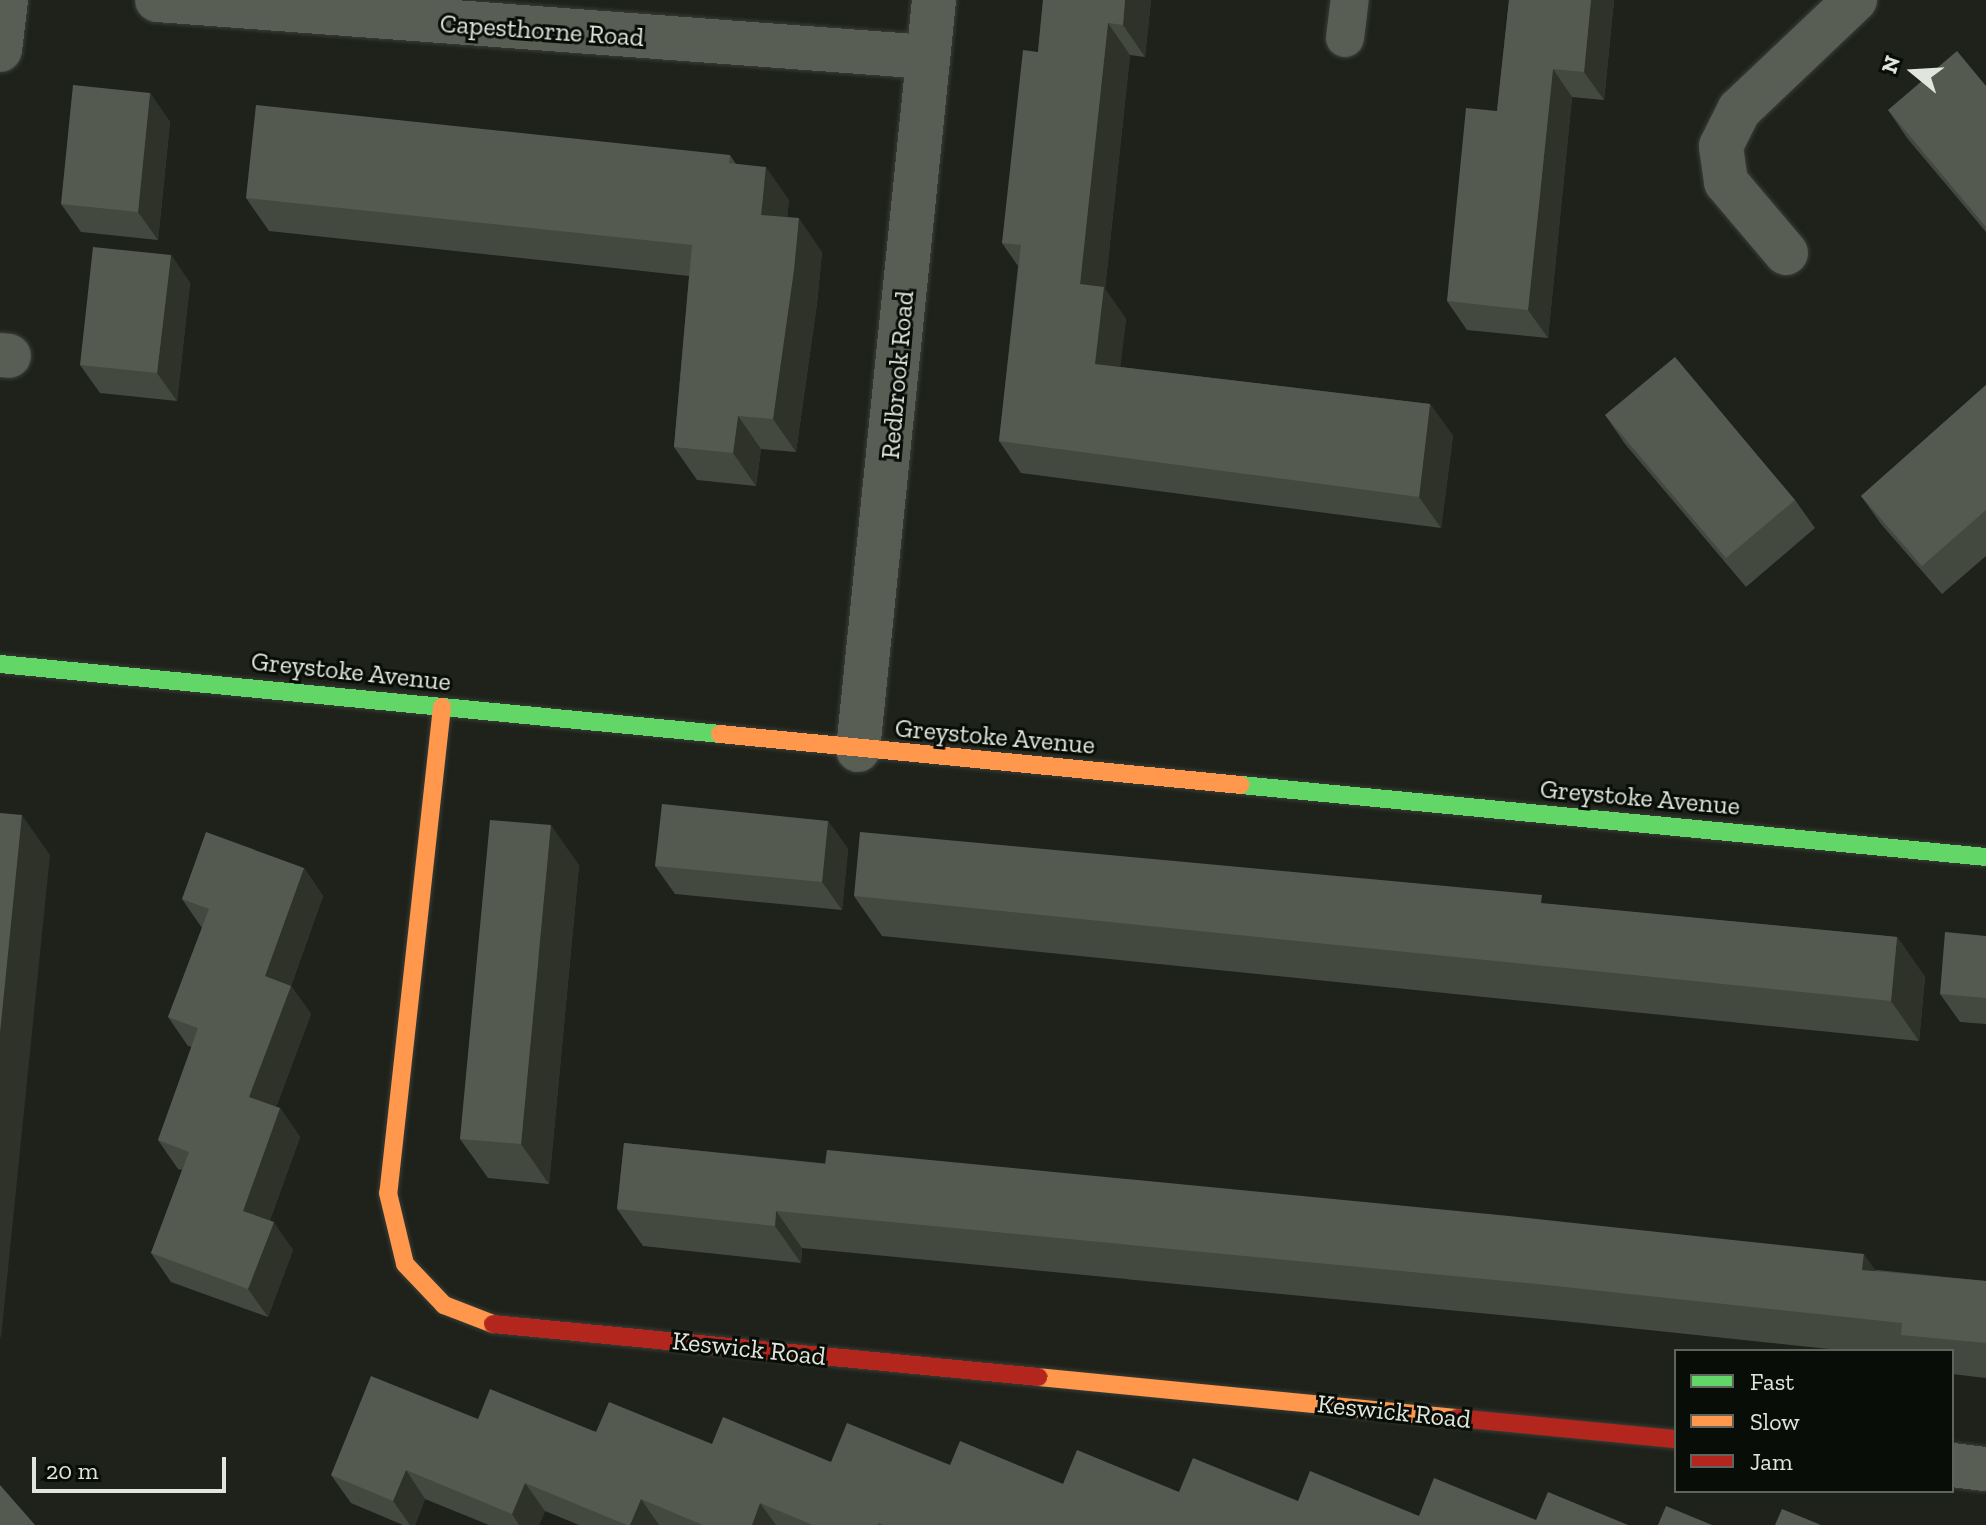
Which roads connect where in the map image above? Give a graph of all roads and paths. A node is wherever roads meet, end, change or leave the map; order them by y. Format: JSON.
{"nodes":[{"id":1,"x":6,"y":0,"type":"edge"},
{"id":2,"x":157,"y":0,"type":"edge"},
{"id":3,"x":934,"y":0,"type":"edge"},
{"id":4,"x":1350,"y":0,"type":"edge"},
{"id":5,"x":1855,"y":0,"type":"edge"},
{"id":6,"x":354,"y":8,"type":"edge"},
{"id":7,"x":1345,"y":38,"type":"dead end"},
{"id":8,"x":0,"y":50,"type":"edge"},
{"id":9,"x":927,"y":57,"type":"junction"},
{"id":10,"x":1786,"y":253,"type":"dead end"},
{"id":11,"x":0,"y":664,"type":"edge"},
{"id":12,"x":442,"y":707,"type":"junction"},
{"id":13,"x":858,"y":750,"type":"junction"},
{"id":14,"x":1986,"y":857,"type":"edge"},
{"id":15,"x":1674,"y":1439,"type":"edge"},
{"id":16,"x":1954,"y":1465,"type":"edge"},
{"id":17,"x":1986,"y":1469,"type":"edge"}],
"edges":[{"from":1,"to":8,"type":"street"},
{"from":2,"to":6,"type":"street","name":"Capesthorne Road"},
{"from":3,"to":9,"type":"street","name":"Redbrook Road"},
{"from":4,"to":7,"type":"lane"},
{"from":5,"to":10,"type":"street"},
{"from":6,"to":9,"type":"street","name":"Capesthorne Road"},
{"from":9,"to":13,"type":"street","name":"Redbrook Road"},
{"from":11,"to":12,"type":"street","name":"Greystoke Avenue"},
{"from":12,"to":13,"type":"street","name":"Greystoke Avenue"},
{"from":12,"to":15,"type":"street","name":"Keswick Road"},
{"from":13,"to":14,"type":"street","name":"Greystoke Avenue"},
{"from":16,"to":17,"type":"street"}]}
